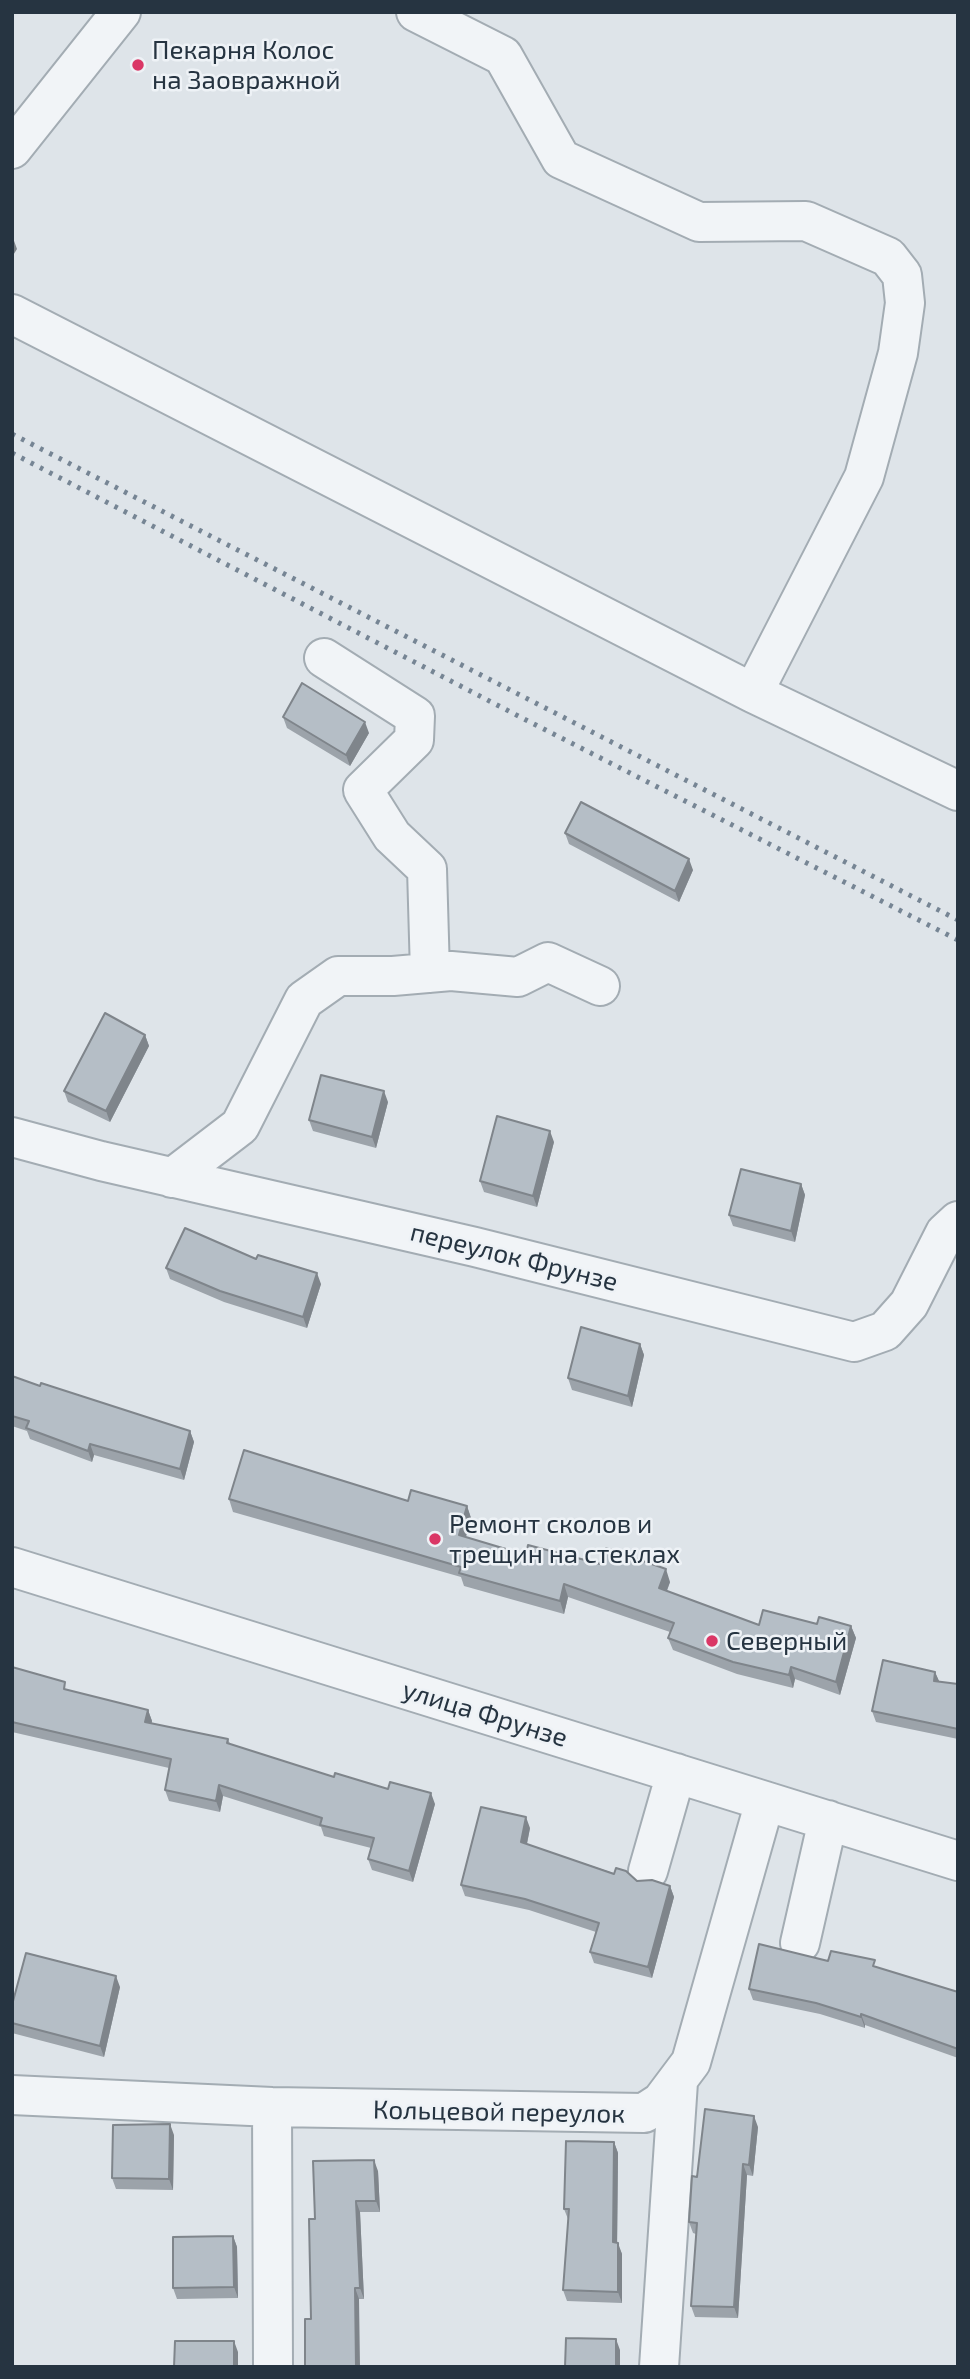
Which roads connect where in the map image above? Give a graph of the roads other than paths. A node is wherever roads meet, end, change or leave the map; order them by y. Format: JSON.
{"nodes":[{"id":1,"x":121,"y":12,"type":"edge"},
{"id":2,"x":416,"y":12,"type":"edge"},
{"id":3,"x":12,"y":149,"type":"edge"},
{"id":4,"x":12,"y":314,"type":"edge"},
{"id":5,"x":324,"y":658,"type":"dead end"},
{"id":6,"x":753,"y":693,"type":"junction"},
{"id":7,"x":958,"y":791,"type":"edge"},
{"id":8,"x":430,"y":973,"type":"junction"},
{"id":9,"x":600,"y":986,"type":"dead end"},
{"id":10,"x":12,"y":1137,"type":"edge"},
{"id":11,"x":172,"y":1178,"type":"junction"},
{"id":12,"x":958,"y":1221,"type":"edge"},
{"id":13,"x":12,"y":1567,"type":"edge"},
{"id":14,"x":676,"y":1773,"type":"junction"},
{"id":15,"x":765,"y":1801,"type":"junction"},
{"id":16,"x":828,"y":1820,"type":"junction"},
{"id":17,"x":958,"y":1861,"type":"edge"},
{"id":18,"x":648,"y":1871,"type":"dead end"},
{"id":19,"x":800,"y":1943,"type":"dead end"},
{"id":20,"x":678,"y":2082,"type":"junction"},
{"id":21,"x":12,"y":2095,"type":"edge"},
{"id":22,"x":272,"y":2108,"type":"junction"},
{"id":23,"x":273,"y":2367,"type":"edge"},
{"id":24,"x":659,"y":2367,"type":"edge"}],
"edges":[{"from":1,"to":3,"type":"street"},
{"from":2,"to":6,"type":"street"},
{"from":4,"to":6,"type":"street"},
{"from":5,"to":8,"type":"street"},
{"from":6,"to":7,"type":"street"},
{"from":8,"to":9,"type":"street"},
{"from":8,"to":11,"type":"street"},
{"from":10,"to":11,"type":"street","name":"переулок Фрунзе"},
{"from":11,"to":12,"type":"street","name":"переулок Фрунзе"},
{"from":13,"to":14,"type":"street","name":"улица Фрунзе"},
{"from":14,"to":15,"type":"street","name":"улица Фрунзе"},
{"from":14,"to":18,"type":"street"},
{"from":15,"to":16,"type":"street","name":"улица Фрунзе"},
{"from":15,"to":20,"type":"street","name":"Кольцевой переулок"},
{"from":16,"to":17,"type":"street","name":"улица Фрунзе"},
{"from":16,"to":19,"type":"street"},
{"from":20,"to":22,"type":"street","name":"Кольцевой переулок"},
{"from":20,"to":24,"type":"street"},
{"from":21,"to":22,"type":"street","name":"Кольцевой переулок"},
{"from":22,"to":23,"type":"street"}]}
